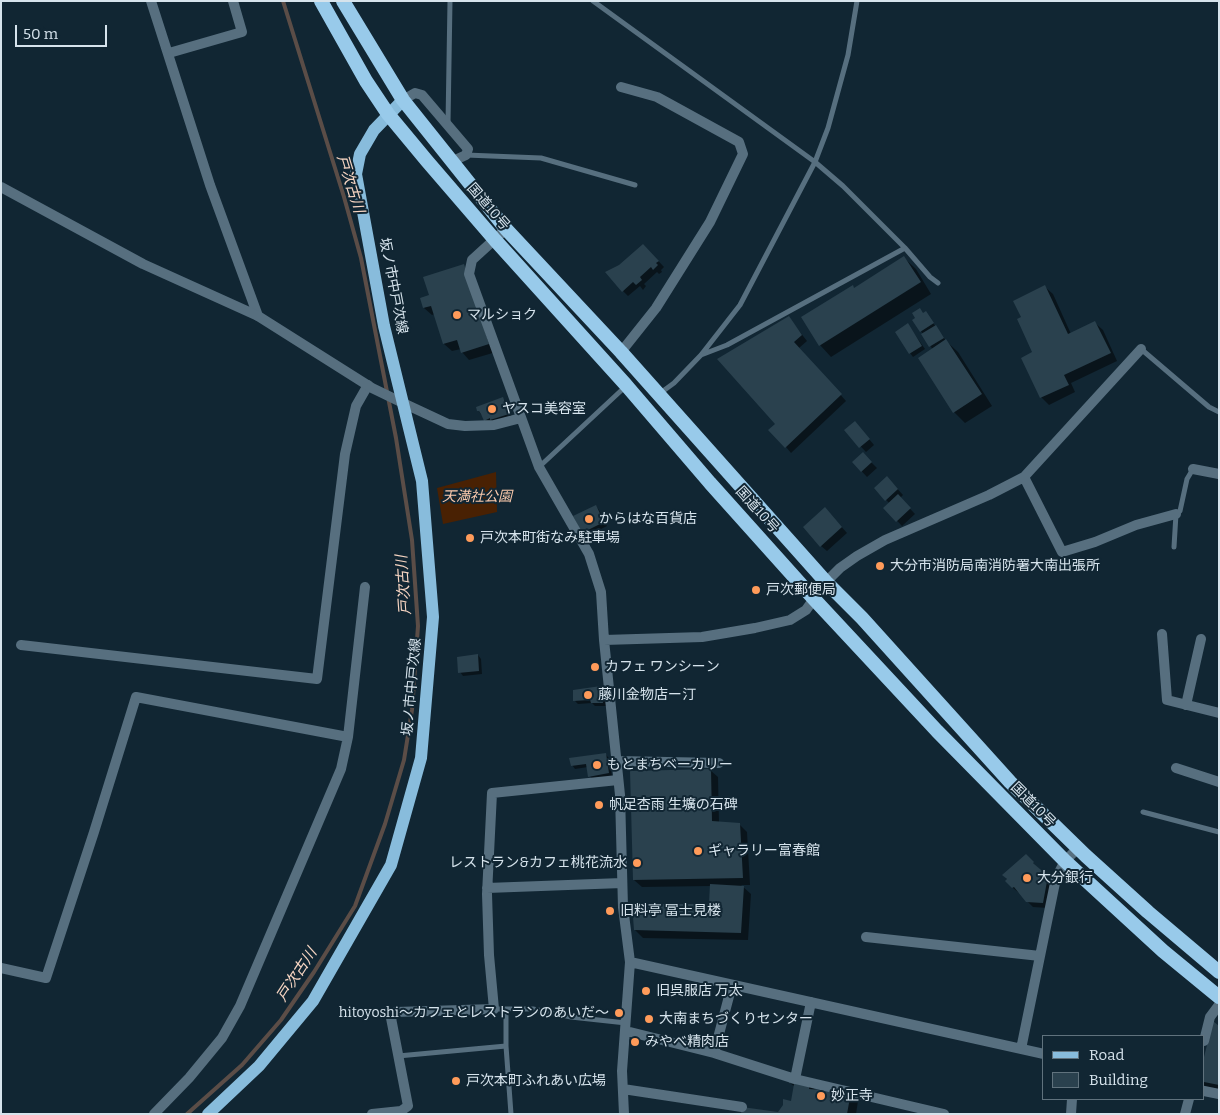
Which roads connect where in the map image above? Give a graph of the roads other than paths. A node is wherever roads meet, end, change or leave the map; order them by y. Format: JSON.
{"nodes":[{"id":1,"x":151,"y":1,"type":"edge"},
{"id":2,"x":233,"y":1,"type":"edge"},
{"id":3,"x":321,"y":1,"type":"edge"},
{"id":4,"x":343,"y":1,"type":"edge"},
{"id":5,"x":450,"y":1,"type":"edge"},
{"id":6,"x":593,"y":1,"type":"edge"},
{"id":7,"x":857,"y":1,"type":"edge"},
{"id":8,"x":169,"y":53,"type":"junction"},
{"id":9,"x":621,"y":87,"type":"dead end"},
{"id":10,"x":403,"y":100,"type":"junction"},
{"id":11,"x":388,"y":114,"type":"junction"},
{"id":12,"x":448,"y":126,"type":"junction"},
{"id":13,"x":459,"y":158,"type":"junction"},
{"id":14,"x":815,"y":162,"type":"junction"},
{"id":15,"x":635,"y":185,"type":"dead end"},
{"id":16,"x":1,"y":186,"type":"edge"},
{"id":17,"x":506,"y":229,"type":"junction"},
{"id":18,"x":495,"y":240,"type":"junction"},
{"id":19,"x":905,"y":248,"type":"junction"},
{"id":20,"x":938,"y":284,"type":"dead end"},
{"id":21,"x":258,"y":316,"type":"junction"},
{"id":22,"x":1141,"y":349,"type":"joint"},
{"id":23,"x":621,"y":352,"type":"junction"},
{"id":24,"x":701,"y":355,"type":"junction"},
{"id":25,"x":370,"y":386,"type":"junction"},
{"id":26,"x":626,"y":386,"type":"junction"},
{"id":27,"x":659,"y":394,"type":"junction"},
{"id":28,"x":398,"y":401,"type":"junction"},
{"id":29,"x":1219,"y":412,"type":"edge"},
{"id":30,"x":521,"y":418,"type":"junction"},
{"id":31,"x":539,"y":467,"type":"junction"},
{"id":32,"x":1193,"y":469,"type":"joint"},
{"id":33,"x":1219,"y":474,"type":"edge"},
{"id":34,"x":1024,"y":477,"type":"junction"},
{"id":35,"x":1176,"y":514,"type":"junction"},
{"id":36,"x":1174,"y":547,"type":"dead end"},
{"id":37,"x":826,"y":582,"type":"junction"},
{"id":38,"x":365,"y":587,"type":"dead end"},
{"id":39,"x":814,"y":599,"type":"junction"},
{"id":40,"x":1162,"y":634,"type":"dead end"},
{"id":41,"x":1201,"y":639,"type":"dead end"},
{"id":42,"x":604,"y":640,"type":"junction"},
{"id":43,"x":21,"y":645,"type":"dead end"},
{"id":44,"x":1186,"y":705,"type":"junction"},
{"id":45,"x":1219,"y":713,"type":"edge"},
{"id":46,"x":348,"y":737,"type":"junction"},
{"id":47,"x":616,"y":761,"type":"junction"},
{"id":48,"x":719,"y":763,"type":"dead end"},
{"id":49,"x":1176,"y":768,"type":"dead end"},
{"id":50,"x":618,"y":780,"type":"junction"},
{"id":51,"x":1219,"y":782,"type":"edge"},
{"id":52,"x":1143,"y":812,"type":"dead end"},
{"id":53,"x":1219,"y":832,"type":"edge"},
{"id":54,"x":1078,"y":848,"type":"junction"},
{"id":55,"x":1065,"y":861,"type":"junction"},
{"id":56,"x":622,"y":883,"type":"junction"},
{"id":57,"x":487,"y":888,"type":"junction"},
{"id":58,"x":866,"y":936,"type":"dead end"},
{"id":59,"x":1040,"y":956,"type":"junction"},
{"id":60,"x":630,"y":962,"type":"junction"},
{"id":61,"x":1,"y":968,"type":"edge"},
{"id":62,"x":1218,"y":970,"type":"edge"},
{"id":63,"x":732,"y":985,"type":"junction"},
{"id":64,"x":1219,"y":997,"type":"edge"},
{"id":65,"x":811,"y":1002,"type":"junction"},
{"id":66,"x":1219,"y":1005,"type":"edge"},
{"id":67,"x":494,"y":1009,"type":"junction"},
{"id":68,"x":506,"y":1009,"type":"junction"},
{"id":69,"x":626,"y":1027,"type":"junction"},
{"id":70,"x":1205,"y":1037,"type":"edge"},
{"id":71,"x":506,"y":1046,"type":"junction"},
{"id":72,"x":1021,"y":1049,"type":"junction"},
{"id":73,"x":714,"y":1053,"type":"junction"},
{"id":74,"x":1042,"y":1054,"type":"edge"},
{"id":75,"x":398,"y":1056,"type":"junction"},
{"id":76,"x":796,"y":1078,"type":"junction"},
{"id":77,"x":623,"y":1089,"type":"junction"},
{"id":78,"x":1205,"y":1091,"type":"edge"},
{"id":79,"x":1219,"y":1094,"type":"edge"},
{"id":80,"x":1072,"y":1100,"type":"edge"},
{"id":81,"x":1189,"y":1100,"type":"edge"},
{"id":82,"x":742,"y":1107,"type":"dead end"},
{"id":83,"x":154,"y":1114,"type":"edge"},
{"id":84,"x":208,"y":1114,"type":"edge"},
{"id":85,"x":372,"y":1114,"type":"edge"},
{"id":86,"x":511,"y":1114,"type":"edge"},
{"id":87,"x":624,"y":1114,"type":"edge"},
{"id":88,"x":944,"y":1114,"type":"edge"},
{"id":89,"x":1071,"y":1114,"type":"edge"},
{"id":90,"x":1185,"y":1114,"type":"edge"}],
"edges":[{"from":1,"to":8,"type":"street"},
{"from":2,"to":8,"type":"street"},
{"from":3,"to":11,"type":"highway","name":"国道10号"},
{"from":4,"to":10,"type":"highway","name":"国道10号"},
{"from":5,"to":12,"type":"lane"},
{"from":6,"to":14,"type":"lane"},
{"from":7,"to":14,"type":"lane"},
{"from":8,"to":21,"type":"street"},
{"from":9,"to":23,"type":"street"},
{"from":10,"to":11,"type":"main road","name":"坂ノ市中戸次線"},
{"from":10,"to":12,"type":"street"},
{"from":10,"to":13,"type":"highway","name":"国道10号"},
{"from":11,"to":18,"type":"highway","name":"国道10号"},
{"from":11,"to":28,"type":"main road","name":"坂ノ市中戸次線"},
{"from":12,"to":13,"type":"street"},
{"from":13,"to":15,"type":"lane"},
{"from":13,"to":17,"type":"highway","name":"国道10号"},
{"from":14,"to":19,"type":"lane"},
{"from":14,"to":24,"type":"lane"},
{"from":16,"to":21,"type":"street"},
{"from":17,"to":18,"type":"street"},
{"from":17,"to":23,"type":"highway","name":"国道10号"},
{"from":18,"to":26,"type":"highway","name":"国道10号"},
{"from":18,"to":30,"type":"street"},
{"from":19,"to":20,"type":"lane"},
{"from":19,"to":24,"type":"lane"},
{"from":21,"to":25,"type":"street"},
{"from":22,"to":29,"type":"lane"},
{"from":22,"to":34,"type":"street"},
{"from":23,"to":27,"type":"highway","name":"国道10号"},
{"from":24,"to":27,"type":"lane"},
{"from":25,"to":28,"type":"street"},
{"from":25,"to":43,"type":"street"},
{"from":26,"to":31,"type":"lane"},
{"from":26,"to":39,"type":"highway","name":"国道10号"},
{"from":27,"to":37,"type":"highway","name":"国道10号"},
{"from":28,"to":30,"type":"street"},
{"from":28,"to":84,"type":"main road","name":"坂ノ市中戸次線"},
{"from":30,"to":31,"type":"street"},
{"from":31,"to":42,"type":"street"},
{"from":32,"to":33,"type":"street"},
{"from":32,"to":35,"type":"lane"},
{"from":34,"to":35,"type":"street"},
{"from":34,"to":37,"type":"street"},
{"from":35,"to":36,"type":"lane"},
{"from":37,"to":39,"type":"street"},
{"from":37,"to":54,"type":"highway","name":"国道10号"},
{"from":38,"to":46,"type":"street"},
{"from":39,"to":42,"type":"street"},
{"from":39,"to":55,"type":"highway","name":"国道10号"},
{"from":40,"to":44,"type":"street"},
{"from":41,"to":44,"type":"street"},
{"from":42,"to":47,"type":"street"},
{"from":44,"to":45,"type":"street"},
{"from":46,"to":61,"type":"street"},
{"from":46,"to":83,"type":"street"},
{"from":47,"to":48,"type":"street"},
{"from":47,"to":50,"type":"street"},
{"from":49,"to":51,"type":"street"},
{"from":50,"to":56,"type":"street"},
{"from":50,"to":57,"type":"street"},
{"from":52,"to":53,"type":"lane"},
{"from":54,"to":55,"type":"street"},
{"from":54,"to":62,"type":"highway","name":"国道10号"},
{"from":55,"to":59,"type":"street"},
{"from":55,"to":64,"type":"highway","name":"国道10号"},
{"from":56,"to":57,"type":"street"},
{"from":56,"to":60,"type":"street"},
{"from":57,"to":67,"type":"street"},
{"from":58,"to":59,"type":"street"},
{"from":59,"to":72,"type":"street"},
{"from":60,"to":63,"type":"street"},
{"from":60,"to":69,"type":"street"},
{"from":63,"to":65,"type":"street"},
{"from":63,"to":73,"type":"street"},
{"from":65,"to":72,"type":"street"},
{"from":65,"to":76,"type":"street"},
{"from":66,"to":70,"type":"street"},
{"from":67,"to":68,"type":"lane"},
{"from":67,"to":75,"type":"street"},
{"from":68,"to":69,"type":"lane"},
{"from":68,"to":71,"type":"lane"},
{"from":69,"to":73,"type":"street"},
{"from":69,"to":77,"type":"street"},
{"from":71,"to":75,"type":"lane"},
{"from":71,"to":86,"type":"lane"},
{"from":72,"to":74,"type":"street"},
{"from":73,"to":76,"type":"street"},
{"from":75,"to":85,"type":"street"},
{"from":76,"to":88,"type":"street"},
{"from":77,"to":82,"type":"street"},
{"from":77,"to":87,"type":"street"},
{"from":78,"to":79,"type":"street"},
{"from":80,"to":89,"type":"street"},
{"from":81,"to":90,"type":"street"}]}
